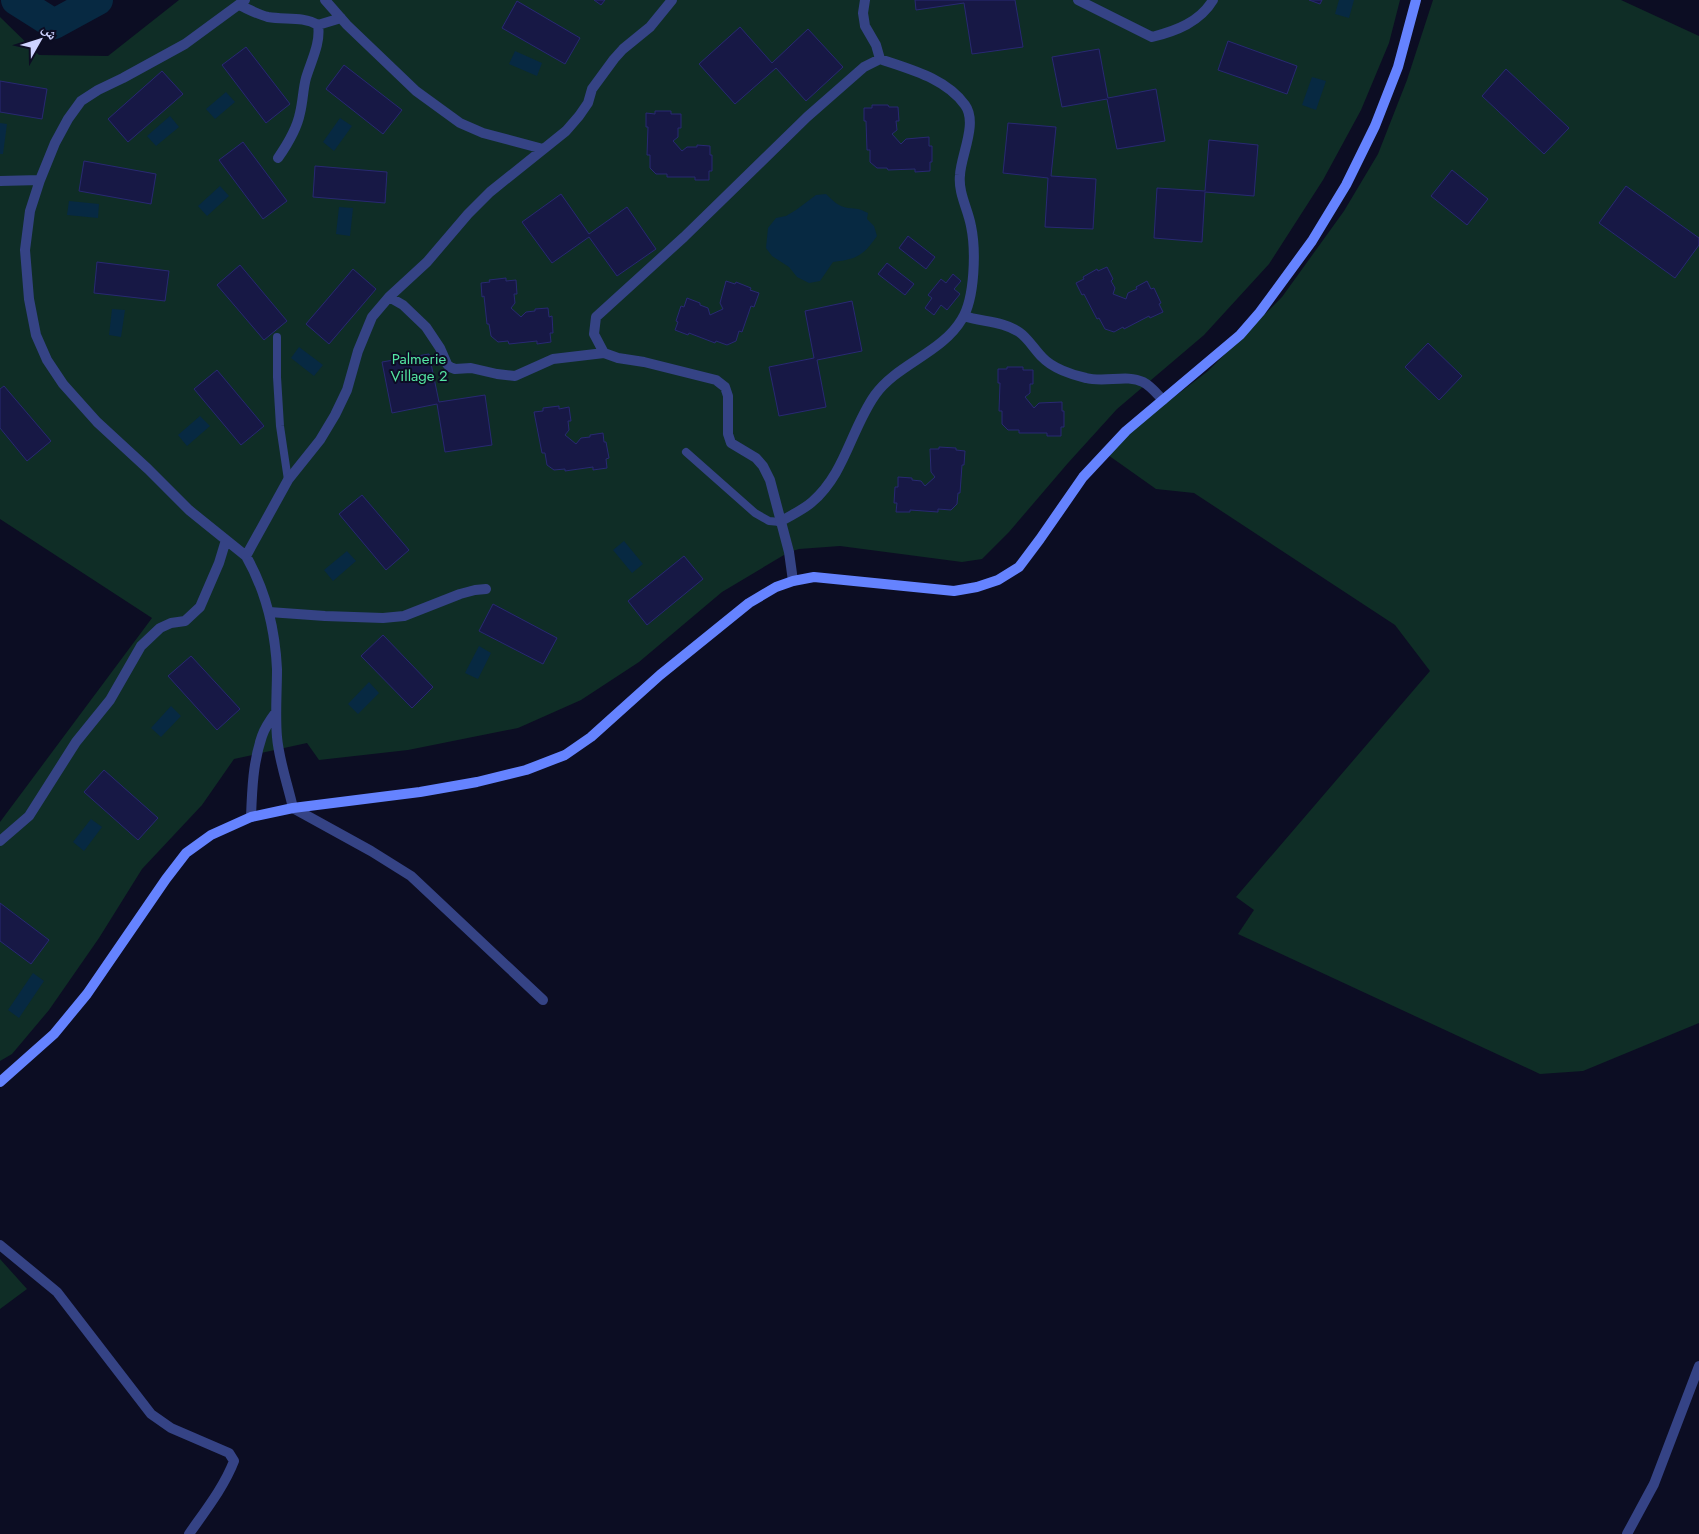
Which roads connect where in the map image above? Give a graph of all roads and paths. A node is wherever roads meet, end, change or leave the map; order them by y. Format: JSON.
{"nodes":[{"id":1,"x":325,"y":0,"type":"edge"},
{"id":2,"x":672,"y":0,"type":"edge"},
{"id":3,"x":865,"y":0,"type":"edge"},
{"id":4,"x":1078,"y":0,"type":"edge"},
{"id":5,"x":1213,"y":0,"type":"edge"},
{"id":6,"x":1416,"y":0,"type":"edge"},
{"id":7,"x":242,"y":2,"type":"edge"},
{"id":8,"x":340,"y":18,"type":"junction"},
{"id":9,"x":318,"y":25,"type":"junction"},
{"id":10,"x":880,"y":59,"type":"junction"},
{"id":11,"x":543,"y":149,"type":"junction"},
{"id":12,"x":278,"y":158,"type":"dead end"},
{"id":13,"x":40,"y":180,"type":"junction"},
{"id":14,"x":0,"y":181,"type":"edge"},
{"id":15,"x":389,"y":297,"type":"junction"},
{"id":16,"x":964,"y":316,"type":"junction"},
{"id":17,"x":277,"y":337,"type":"dead end"},
{"id":18,"x":604,"y":352,"type":"junction"},
{"id":19,"x":1163,"y":400,"type":"junction"},
{"id":20,"x":686,"y":452,"type":"dead end"},
{"id":21,"x":288,"y":480,"type":"junction"},
{"id":22,"x":780,"y":522,"type":"junction"},
{"id":23,"x":226,"y":540,"type":"junction"},
{"id":24,"x":246,"y":556,"type":"junction"},
{"id":25,"x":793,"y":581,"type":"junction"},
{"id":26,"x":486,"y":589,"type":"dead end"},
{"id":27,"x":269,"y":612,"type":"junction"},
{"id":28,"x":276,"y":712,"type":"junction"},
{"id":29,"x":293,"y":808,"type":"junction"},
{"id":30,"x":251,"y":818,"type":"junction"},
{"id":31,"x":0,"y":841,"type":"edge"},
{"id":32,"x":543,"y":1000,"type":"dead end"},
{"id":33,"x":0,"y":1082,"type":"edge"},
{"id":34,"x":0,"y":1244,"type":"edge"},
{"id":35,"x":1699,"y":1366,"type":"edge"},
{"id":36,"x":189,"y":1534,"type":"edge"},
{"id":37,"x":1627,"y":1534,"type":"edge"}],
"edges":[{"from":1,"to":8,"type":"street"},
{"from":2,"to":11,"type":"street"},
{"from":3,"to":10,"type":"street"},
{"from":4,"to":5,"type":"street"},
{"from":6,"to":19,"type":"street"},
{"from":7,"to":9,"type":"street"},
{"from":7,"to":13,"type":"street"},
{"from":8,"to":9,"type":"street"},
{"from":8,"to":11,"type":"street"},
{"from":9,"to":12,"type":"street"},
{"from":10,"to":16,"type":"street"},
{"from":10,"to":18,"type":"street"},
{"from":11,"to":15,"type":"street"},
{"from":13,"to":14,"type":"street"},
{"from":13,"to":23,"type":"street"},
{"from":15,"to":18,"type":"street"},
{"from":15,"to":21,"type":"street"},
{"from":16,"to":19,"type":"street"},
{"from":16,"to":22,"type":"street"},
{"from":17,"to":21,"type":"lane"},
{"from":18,"to":22,"type":"street"},
{"from":19,"to":25,"type":"street"},
{"from":20,"to":22,"type":"lane"},
{"from":21,"to":24,"type":"street"},
{"from":22,"to":25,"type":"street"},
{"from":23,"to":24,"type":"street"},
{"from":23,"to":31,"type":"street"},
{"from":24,"to":27,"type":"street"},
{"from":25,"to":29,"type":"street"},
{"from":26,"to":27,"type":"street"},
{"from":27,"to":28,"type":"street"},
{"from":28,"to":29,"type":"street"},
{"from":28,"to":30,"type":"street"},
{"from":29,"to":30,"type":"street"},
{"from":29,"to":32,"type":"street"},
{"from":30,"to":33,"type":"street"},
{"from":34,"to":36,"type":"street"},
{"from":35,"to":37,"type":"street"}]}
